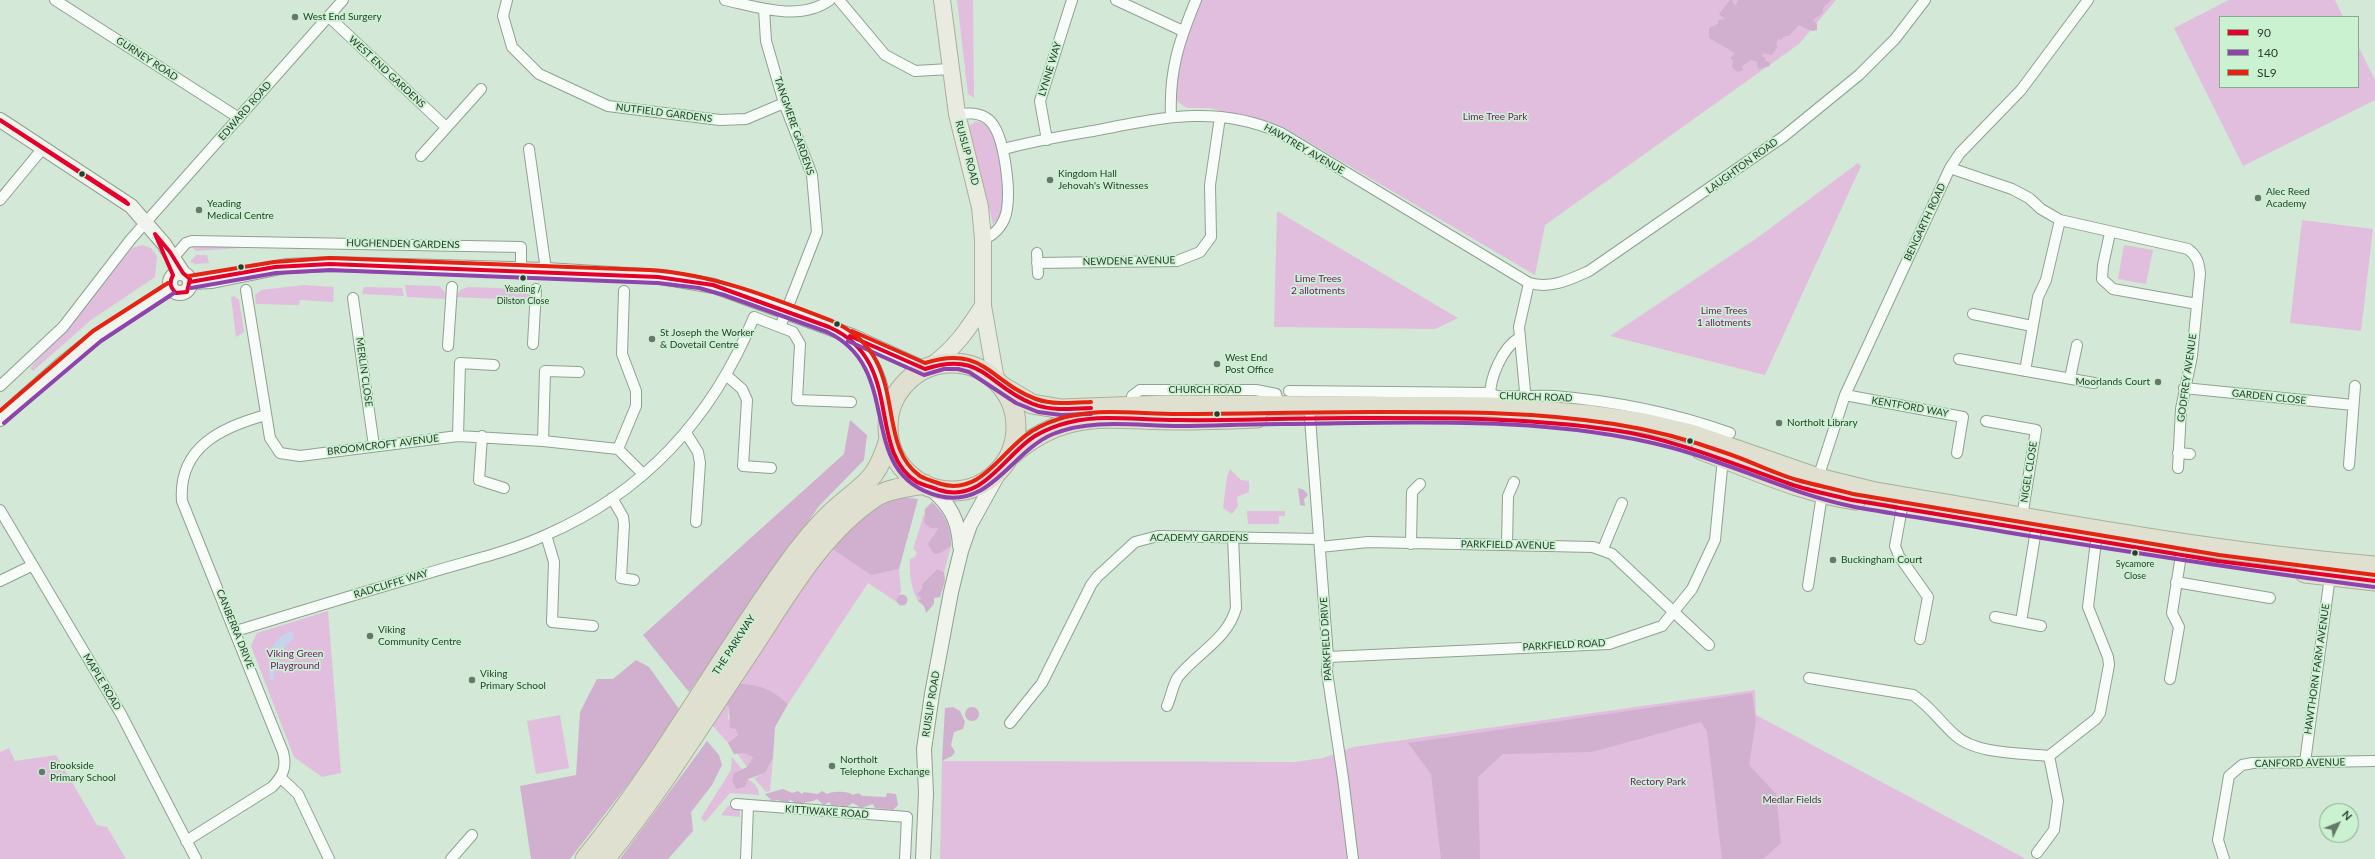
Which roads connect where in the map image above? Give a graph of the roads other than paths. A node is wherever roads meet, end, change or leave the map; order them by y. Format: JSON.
{"nodes":[{"id":1,"x":55,"y":0,"type":"edge"},
{"id":2,"x":343,"y":0,"type":"edge"},
{"id":3,"x":507,"y":0,"type":"edge"},
{"id":4,"x":725,"y":0,"type":"edge"},
{"id":5,"x":830,"y":0,"type":"edge"},
{"id":6,"x":839,"y":0,"type":"edge"},
{"id":7,"x":942,"y":0,"type":"edge"},
{"id":8,"x":1072,"y":0,"type":"edge"},
{"id":9,"x":1116,"y":0,"type":"edge"},
{"id":10,"x":1196,"y":0,"type":"edge"},
{"id":11,"x":1925,"y":0,"type":"edge"},
{"id":12,"x":2088,"y":0,"type":"edge"},
{"id":13,"x":764,"y":9,"type":"junction"},
{"id":14,"x":328,"y":16,"type":"junction"},
{"id":15,"x":1183,"y":31,"type":"junction"},
{"id":16,"x":950,"y":69,"type":"junction"},
{"id":17,"x":481,"y":88,"type":"dead end"},
{"id":18,"x":784,"y":103,"type":"junction"},
{"id":19,"x":957,"y":114,"type":"junction"},
{"id":20,"x":1171,"y":116,"type":"junction"},
{"id":21,"x":1220,"y":117,"type":"junction"},
{"id":22,"x":240,"y":118,"type":"junction"},
{"id":23,"x":0,"y":120,"type":"edge"},
{"id":24,"x":446,"y":127,"type":"junction"},
{"id":25,"x":1048,"y":140,"type":"junction"},
{"id":26,"x":43,"y":148,"type":"junction"},
{"id":27,"x":530,"y":149,"type":"dead end"},
{"id":28,"x":1004,"y":149,"type":"junction"},
{"id":29,"x":420,"y":156,"type":"dead end"},
{"id":30,"x":1950,"y":168,"type":"junction"},
{"id":31,"x":0,"y":200,"type":"edge"},
{"id":32,"x":2060,"y":220,"type":"junction"},
{"id":33,"x":146,"y":222,"type":"junction"},
{"id":34,"x":2110,"y":233,"type":"junction"},
{"id":35,"x":983,"y":239,"type":"junction"},
{"id":36,"x":159,"y":240,"type":"junction"},
{"id":37,"x":174,"y":257,"type":"junction"},
{"id":38,"x":521,"y":270,"type":"junction"},
{"id":39,"x":546,"y":270,"type":"junction"},
{"id":40,"x":1038,"y":274,"type":"dead end"},
{"id":41,"x":179,"y":280,"type":"junction"},
{"id":42,"x":1529,"y":284,"type":"junction"},
{"id":43,"x":452,"y":287,"type":"dead end"},
{"id":44,"x":536,"y":288,"type":"dead end"},
{"id":45,"x":246,"y":290,"type":"dead end"},
{"id":46,"x":624,"y":291,"type":"dead end"},
{"id":47,"x":353,"y":298,"type":"dead end"},
{"id":48,"x":2197,"y":304,"type":"junction"},
{"id":49,"x":983,"y":306,"type":"junction"},
{"id":50,"x":785,"y":311,"type":"junction"},
{"id":51,"x":1973,"y":314,"type":"dead end"},
{"id":52,"x":2032,"y":326,"type":"junction"},
{"id":53,"x":780,"y":327,"type":"junction"},
{"id":54,"x":842,"y":333,"type":"junction"},
{"id":55,"x":1520,"y":338,"type":"junction"},
{"id":56,"x":533,"y":344,"type":"dead end"},
{"id":57,"x":2077,"y":345,"type":"dead end"},
{"id":58,"x":448,"y":346,"type":"dead end"},
{"id":59,"x":1958,"y":358,"type":"dead end"},
{"id":60,"x":494,"y":364,"type":"dead end"},
{"id":61,"x":928,"y":368,"type":"junction"},
{"id":62,"x":2025,"y":371,"type":"junction"},
{"id":63,"x":579,"y":372,"type":"dead end"},
{"id":64,"x":726,"y":375,"type":"junction"},
{"id":65,"x":2070,"y":378,"type":"junction"},
{"id":66,"x":998,"y":382,"type":"junction"},
{"id":67,"x":2094,"y":383,"type":"dead end"},
{"id":68,"x":0,"y":386,"type":"edge"},
{"id":69,"x":2354,"y":386,"type":"dead end"},
{"id":70,"x":2184,"y":388,"type":"junction"},
{"id":71,"x":1845,"y":395,"type":"junction"},
{"id":72,"x":1490,"y":400,"type":"junction"},
{"id":73,"x":851,"y":402,"type":"dead end"},
{"id":74,"x":1526,"y":402,"type":"junction"},
{"id":75,"x":2353,"y":405,"type":"junction"},
{"id":76,"x":266,"y":415,"type":"junction"},
{"id":77,"x":1310,"y":418,"type":"junction"},
{"id":78,"x":0,"y":419,"type":"edge"},
{"id":79,"x":1986,"y":421,"type":"dead end"},
{"id":80,"x":686,"y":433,"type":"junction"},
{"id":81,"x":888,"y":433,"type":"junction"},
{"id":82,"x":1730,"y":433,"type":"dead end"},
{"id":83,"x":458,"y":436,"type":"junction"},
{"id":84,"x":482,"y":436,"type":"junction"},
{"id":85,"x":543,"y":441,"type":"junction"},
{"id":86,"x":374,"y":446,"type":"junction"},
{"id":87,"x":618,"y":449,"type":"junction"},
{"id":88,"x":1957,"y":453,"type":"dead end"},
{"id":89,"x":2178,"y":453,"type":"junction"},
{"id":90,"x":2190,"y":454,"type":"dead end"},
{"id":91,"x":1723,"y":458,"type":"junction"},
{"id":92,"x":1005,"y":463,"type":"junction"},
{"id":93,"x":2349,"y":465,"type":"dead end"},
{"id":94,"x":771,"y":468,"type":"dead end"},
{"id":95,"x":2178,"y":468,"type":"dead end"},
{"id":96,"x":643,"y":474,"type":"junction"},
{"id":97,"x":1818,"y":478,"type":"junction"},
{"id":98,"x":1514,"y":482,"type":"dead end"},
{"id":99,"x":1420,"y":484,"type":"dead end"},
{"id":100,"x":927,"y":486,"type":"junction"},
{"id":101,"x":504,"y":488,"type":"dead end"},
{"id":102,"x":612,"y":498,"type":"junction"},
{"id":103,"x":1821,"y":501,"type":"dead end"},
{"id":104,"x":1622,"y":503,"type":"dead end"},
{"id":105,"x":1902,"y":508,"type":"junction"},
{"id":106,"x":0,"y":510,"type":"edge"},
{"id":107,"x":2022,"y":517,"type":"junction"},
{"id":108,"x":696,"y":522,"type":"dead end"},
{"id":109,"x":2036,"y":530,"type":"junction"},
{"id":110,"x":546,"y":535,"type":"junction"},
{"id":111,"x":1233,"y":537,"type":"junction"},
{"id":112,"x":2096,"y":541,"type":"junction"},
{"id":113,"x":1320,"y":543,"type":"junction"},
{"id":114,"x":1411,"y":544,"type":"junction"},
{"id":115,"x":1507,"y":545,"type":"junction"},
{"id":116,"x":1602,"y":549,"type":"junction"},
{"id":117,"x":961,"y":551,"type":"junction"},
{"id":118,"x":2181,"y":555,"type":"junction"},
{"id":119,"x":32,"y":566,"type":"junction"},
{"id":120,"x":2375,"y":566,"type":"edge"},
{"id":121,"x":2330,"y":576,"type":"junction"},
{"id":122,"x":634,"y":580,"type":"dead end"},
{"id":123,"x":0,"y":581,"type":"edge"},
{"id":124,"x":2375,"y":581,"type":"edge"},
{"id":125,"x":2176,"y":582,"type":"junction"},
{"id":126,"x":1808,"y":586,"type":"dead end"},
{"id":127,"x":2270,"y":598,"type":"dead end"},
{"id":128,"x":1672,"y":611,"type":"junction"},
{"id":129,"x":1995,"y":617,"type":"dead end"},
{"id":130,"x":2020,"y":622,"type":"junction"},
{"id":131,"x":593,"y":626,"type":"dead end"},
{"id":132,"x":2041,"y":626,"type":"dead end"},
{"id":133,"x":236,"y":631,"type":"junction"},
{"id":134,"x":1920,"y":638,"type":"dead end"},
{"id":135,"x":1709,"y":645,"type":"dead end"},
{"id":136,"x":1328,"y":657,"type":"junction"},
{"id":137,"x":1809,"y":678,"type":"dead end"},
{"id":138,"x":2170,"y":679,"type":"dead end"},
{"id":139,"x":714,"y":691,"type":"junction"},
{"id":140,"x":1168,"y":706,"type":"dead end"},
{"id":141,"x":1010,"y":723,"type":"dead end"},
{"id":142,"x":673,"y":753,"type":"junction"},
{"id":143,"x":2049,"y":756,"type":"junction"},
{"id":144,"x":2375,"y":761,"type":"edge"},
{"id":145,"x":2305,"y":762,"type":"junction"},
{"id":146,"x":281,"y":778,"type":"junction"},
{"id":147,"x":736,"y":804,"type":"dead end"},
{"id":148,"x":748,"y":806,"type":"junction"},
{"id":149,"x":472,"y":835,"type":"dead end"},
{"id":150,"x":186,"y":841,"type":"junction"},
{"id":151,"x":2036,"y":853,"type":"dead end"},
{"id":152,"x":196,"y":859,"type":"edge"},
{"id":153,"x":329,"y":859,"type":"edge"},
{"id":154,"x":451,"y":859,"type":"edge"},
{"id":155,"x":585,"y":859,"type":"edge"},
{"id":156,"x":605,"y":859,"type":"edge"},
{"id":157,"x":746,"y":859,"type":"edge"},
{"id":158,"x":905,"y":859,"type":"edge"},
{"id":159,"x":923,"y":859,"type":"edge"},
{"id":160,"x":1353,"y":859,"type":"edge"},
{"id":161,"x":2224,"y":859,"type":"edge"}],
"edges":[{"from":1,"to":22,"type":"street","name":"GURNEY ROAD"},
{"from":2,"to":14,"type":"street","name":"EDWARD ROAD"},
{"from":3,"to":18,"type":"street","name":"NUTFIELD GARDENS"},
{"from":4,"to":13,"type":"street"},
{"from":5,"to":13,"type":"street"},
{"from":6,"to":16,"type":"street"},
{"from":7,"to":16,"type":"main road","name":"RUISLIP ROAD"},
{"from":8,"to":25,"type":"street","name":"LYNNE WAY"},
{"from":9,"to":15,"type":"street"},
{"from":10,"to":15,"type":"street"},
{"from":11,"to":42,"type":"street","name":"LAUGHTON ROAD"},
{"from":12,"to":30,"type":"street","name":"BENGARTH ROAD"},
{"from":13,"to":18,"type":"street","name":"TANGMERE GARDENS"},
{"from":14,"to":22,"type":"street","name":"EDWARD ROAD"},
{"from":14,"to":24,"type":"street","name":"WEST END GARDENS"},
{"from":15,"to":20,"type":"street"},
{"from":16,"to":19,"type":"main road","name":"RUISLIP ROAD"},
{"from":17,"to":24,"type":"street"},
{"from":18,"to":50,"type":"street","name":"TANGMERE GARDENS"},
{"from":19,"to":28,"type":"street"},
{"from":19,"to":35,"type":"main road","name":"RUISLIP ROAD"},
{"from":20,"to":21,"type":"street","name":"HAWTREY AVENUE"},
{"from":20,"to":25,"type":"street","name":"HAWTREY AVENUE"},
{"from":21,"to":40,"type":"street","name":"NEWDENE AVENUE"},
{"from":21,"to":42,"type":"street","name":"HAWTREY AVENUE"},
{"from":22,"to":33,"type":"street","name":"EDWARD ROAD"},
{"from":23,"to":26,"type":"street"},
{"from":24,"to":29,"type":"street"},
{"from":25,"to":28,"type":"street","name":"HAWTREY AVENUE"},
{"from":26,"to":31,"type":"street"},
{"from":26,"to":33,"type":"street"},
{"from":27,"to":39,"type":"street"},
{"from":28,"to":35,"type":"street"},
{"from":30,"to":32,"type":"street","name":"GODFREY AVENUE"},
{"from":30,"to":71,"type":"street","name":"BENGARTH ROAD"},
{"from":32,"to":34,"type":"street","name":"GODFREY AVENUE"},
{"from":32,"to":52,"type":"street"},
{"from":33,"to":36,"type":"street"},
{"from":33,"to":68,"type":"street"},
{"from":34,"to":48,"type":"street","name":"GODFREY AVENUE"},
{"from":34,"to":48,"type":"street"},
{"from":35,"to":49,"type":"main road","name":"RUISLIP ROAD"},
{"from":36,"to":37,"type":"street"},
{"from":36,"to":41,"type":"street"},
{"from":37,"to":38,"type":"street","name":"HUGHENDEN GARDENS"},
{"from":37,"to":41,"type":"street"},
{"from":38,"to":39,"type":"street"},
{"from":38,"to":41,"type":"street"},
{"from":39,"to":50,"type":"street"},
{"from":41,"to":78,"type":"street"},
{"from":42,"to":55,"type":"street"},
{"from":43,"to":58,"type":"street"},
{"from":44,"to":56,"type":"street"},
{"from":45,"to":76,"type":"street","name":"BROOMCROFT AVENUE"},
{"from":46,"to":87,"type":"street"},
{"from":47,"to":86,"type":"street","name":"MERLIN CLOSE"},
{"from":48,"to":70,"type":"street","name":"GODFREY AVENUE"},
{"from":49,"to":61,"type":"main road"},
{"from":49,"to":66,"type":"main road","name":"RUISLIP ROAD"},
{"from":50,"to":53,"type":"street"},
{"from":50,"to":54,"type":"street"},
{"from":51,"to":52,"type":"street"},
{"from":52,"to":62,"type":"street"},
{"from":53,"to":64,"type":"street","name":"RADCLIFFE WAY"},
{"from":53,"to":73,"type":"street","name":"RADCLIFFE WAY"},
{"from":54,"to":61,"type":"street"},
{"from":54,"to":81,"type":"street"},
{"from":55,"to":72,"type":"street"},
{"from":55,"to":74,"type":"street"},
{"from":57,"to":65,"type":"street"},
{"from":59,"to":62,"type":"street"},
{"from":60,"to":83,"type":"street"},
{"from":61,"to":66,"type":"highway"},
{"from":61,"to":81,"type":"highway"},
{"from":62,"to":65,"type":"street"},
{"from":63,"to":85,"type":"street"},
{"from":64,"to":80,"type":"street","name":"RADCLIFFE WAY"},
{"from":64,"to":94,"type":"street"},
{"from":65,"to":67,"type":"street"},
{"from":66,"to":72,"type":"highway","name":"CHURCH ROAD"},
{"from":66,"to":92,"type":"highway"},
{"from":69,"to":75,"type":"street"},
{"from":70,"to":75,"type":"street","name":"GARDEN CLOSE"},
{"from":70,"to":89,"type":"street","name":"GODFREY AVENUE"},
{"from":71,"to":88,"type":"street","name":"KENTFORD WAY"},
{"from":71,"to":97,"type":"street","name":"BENGARTH ROAD"},
{"from":72,"to":74,"type":"highway","name":"CHURCH ROAD"},
{"from":74,"to":82,"type":"street","name":"CHURCH ROAD"},
{"from":74,"to":97,"type":"highway","name":"CHURCH ROAD"},
{"from":75,"to":93,"type":"street"},
{"from":76,"to":86,"type":"street","name":"BROOMCROFT AVENUE"},
{"from":76,"to":133,"type":"street","name":"CANBERRA DRIVE"},
{"from":77,"to":91,"type":"highway"},
{"from":77,"to":92,"type":"highway"},
{"from":77,"to":113,"type":"street","name":"PARKFIELD DRIVE"},
{"from":79,"to":107,"type":"street","name":"NIGEL CLOSE"},
{"from":80,"to":96,"type":"street","name":"RADCLIFFE WAY"},
{"from":80,"to":108,"type":"street"},
{"from":81,"to":100,"type":"highway"},
{"from":81,"to":139,"type":"highway","name":"THE PARKWAY"},
{"from":83,"to":84,"type":"street","name":"BROOMCROFT AVENUE"},
{"from":83,"to":86,"type":"street","name":"BROOMCROFT AVENUE"},
{"from":84,"to":85,"type":"street","name":"BROOMCROFT AVENUE"},
{"from":84,"to":101,"type":"street"},
{"from":85,"to":87,"type":"street","name":"BROOMCROFT AVENUE"},
{"from":87,"to":96,"type":"street"},
{"from":89,"to":90,"type":"street"},
{"from":89,"to":95,"type":"street","name":"GODFREY AVENUE"},
{"from":91,"to":105,"type":"highway"},
{"from":91,"to":128,"type":"street","name":"PARKFIELD ROAD"},
{"from":92,"to":100,"type":"highway"},
{"from":92,"to":117,"type":"street","name":"RUISLIP ROAD"},
{"from":96,"to":102,"type":"street","name":"RADCLIFFE WAY"},
{"from":97,"to":107,"type":"highway","name":"CHURCH ROAD"},
{"from":98,"to":115,"type":"street"},
{"from":99,"to":114,"type":"street"},
{"from":100,"to":117,"type":"street","name":"RUISLIP ROAD"},
{"from":100,"to":139,"type":"highway","name":"THE PARKWAY"},
{"from":102,"to":110,"type":"street","name":"RADCLIFFE WAY"},
{"from":102,"to":122,"type":"street"},
{"from":103,"to":126,"type":"street"},
{"from":104,"to":116,"type":"street"},
{"from":105,"to":109,"type":"highway"},
{"from":105,"to":134,"type":"street"},
{"from":106,"to":119,"type":"street","name":"MAPLE ROAD"},
{"from":107,"to":120,"type":"highway","name":"CHURCH ROAD"},
{"from":109,"to":112,"type":"highway"},
{"from":109,"to":130,"type":"street"},
{"from":110,"to":131,"type":"street"},
{"from":110,"to":133,"type":"street","name":"RADCLIFFE WAY"},
{"from":111,"to":113,"type":"street","name":"ACADEMY GARDENS"},
{"from":111,"to":140,"type":"street"},
{"from":111,"to":141,"type":"street","name":"ACADEMY GARDENS"},
{"from":112,"to":118,"type":"highway"},
{"from":112,"to":143,"type":"street"},
{"from":113,"to":114,"type":"street","name":"PARKFIELD AVENUE"},
{"from":113,"to":136,"type":"street","name":"PARKFIELD DRIVE"},
{"from":114,"to":115,"type":"street","name":"PARKFIELD AVENUE"},
{"from":115,"to":116,"type":"street","name":"PARKFIELD AVENUE"},
{"from":116,"to":128,"type":"street","name":"PARKFIELD AVENUE"},
{"from":117,"to":159,"type":"street","name":"RUISLIP ROAD"},
{"from":118,"to":121,"type":"highway"},
{"from":118,"to":125,"type":"street"},
{"from":119,"to":123,"type":"street"},
{"from":119,"to":150,"type":"street","name":"MAPLE ROAD"},
{"from":121,"to":124,"type":"highway"},
{"from":121,"to":145,"type":"street","name":"HAWTHORN FARM AVENUE"},
{"from":125,"to":127,"type":"street"},
{"from":125,"to":138,"type":"street"},
{"from":128,"to":135,"type":"street","name":"PARKFIELD AVENUE"},
{"from":128,"to":136,"type":"street","name":"PARKFIELD ROAD"},
{"from":129,"to":130,"type":"street"},
{"from":130,"to":132,"type":"street"},
{"from":133,"to":146,"type":"street","name":"CANBERRA DRIVE"},
{"from":136,"to":160,"type":"street","name":"PARKFIELD DRIVE"},
{"from":137,"to":143,"type":"street"},
{"from":139,"to":142,"type":"highway","name":"THE PARKWAY"},
{"from":142,"to":155,"type":"highway","name":"THE PARKWAY"},
{"from":142,"to":156,"type":"highway","name":"THE PARKWAY"},
{"from":143,"to":151,"type":"street"},
{"from":144,"to":145,"type":"street","name":"CANFORD AVENUE"},
{"from":145,"to":161,"type":"street","name":"CANFORD AVENUE"},
{"from":146,"to":150,"type":"street"},
{"from":146,"to":153,"type":"street"},
{"from":147,"to":148,"type":"street","name":"KITTIWAKE ROAD"},
{"from":148,"to":157,"type":"street"},
{"from":148,"to":158,"type":"street","name":"KITTIWAKE ROAD"},
{"from":149,"to":154,"type":"street"},
{"from":150,"to":152,"type":"street","name":"MAPLE ROAD"}]}
